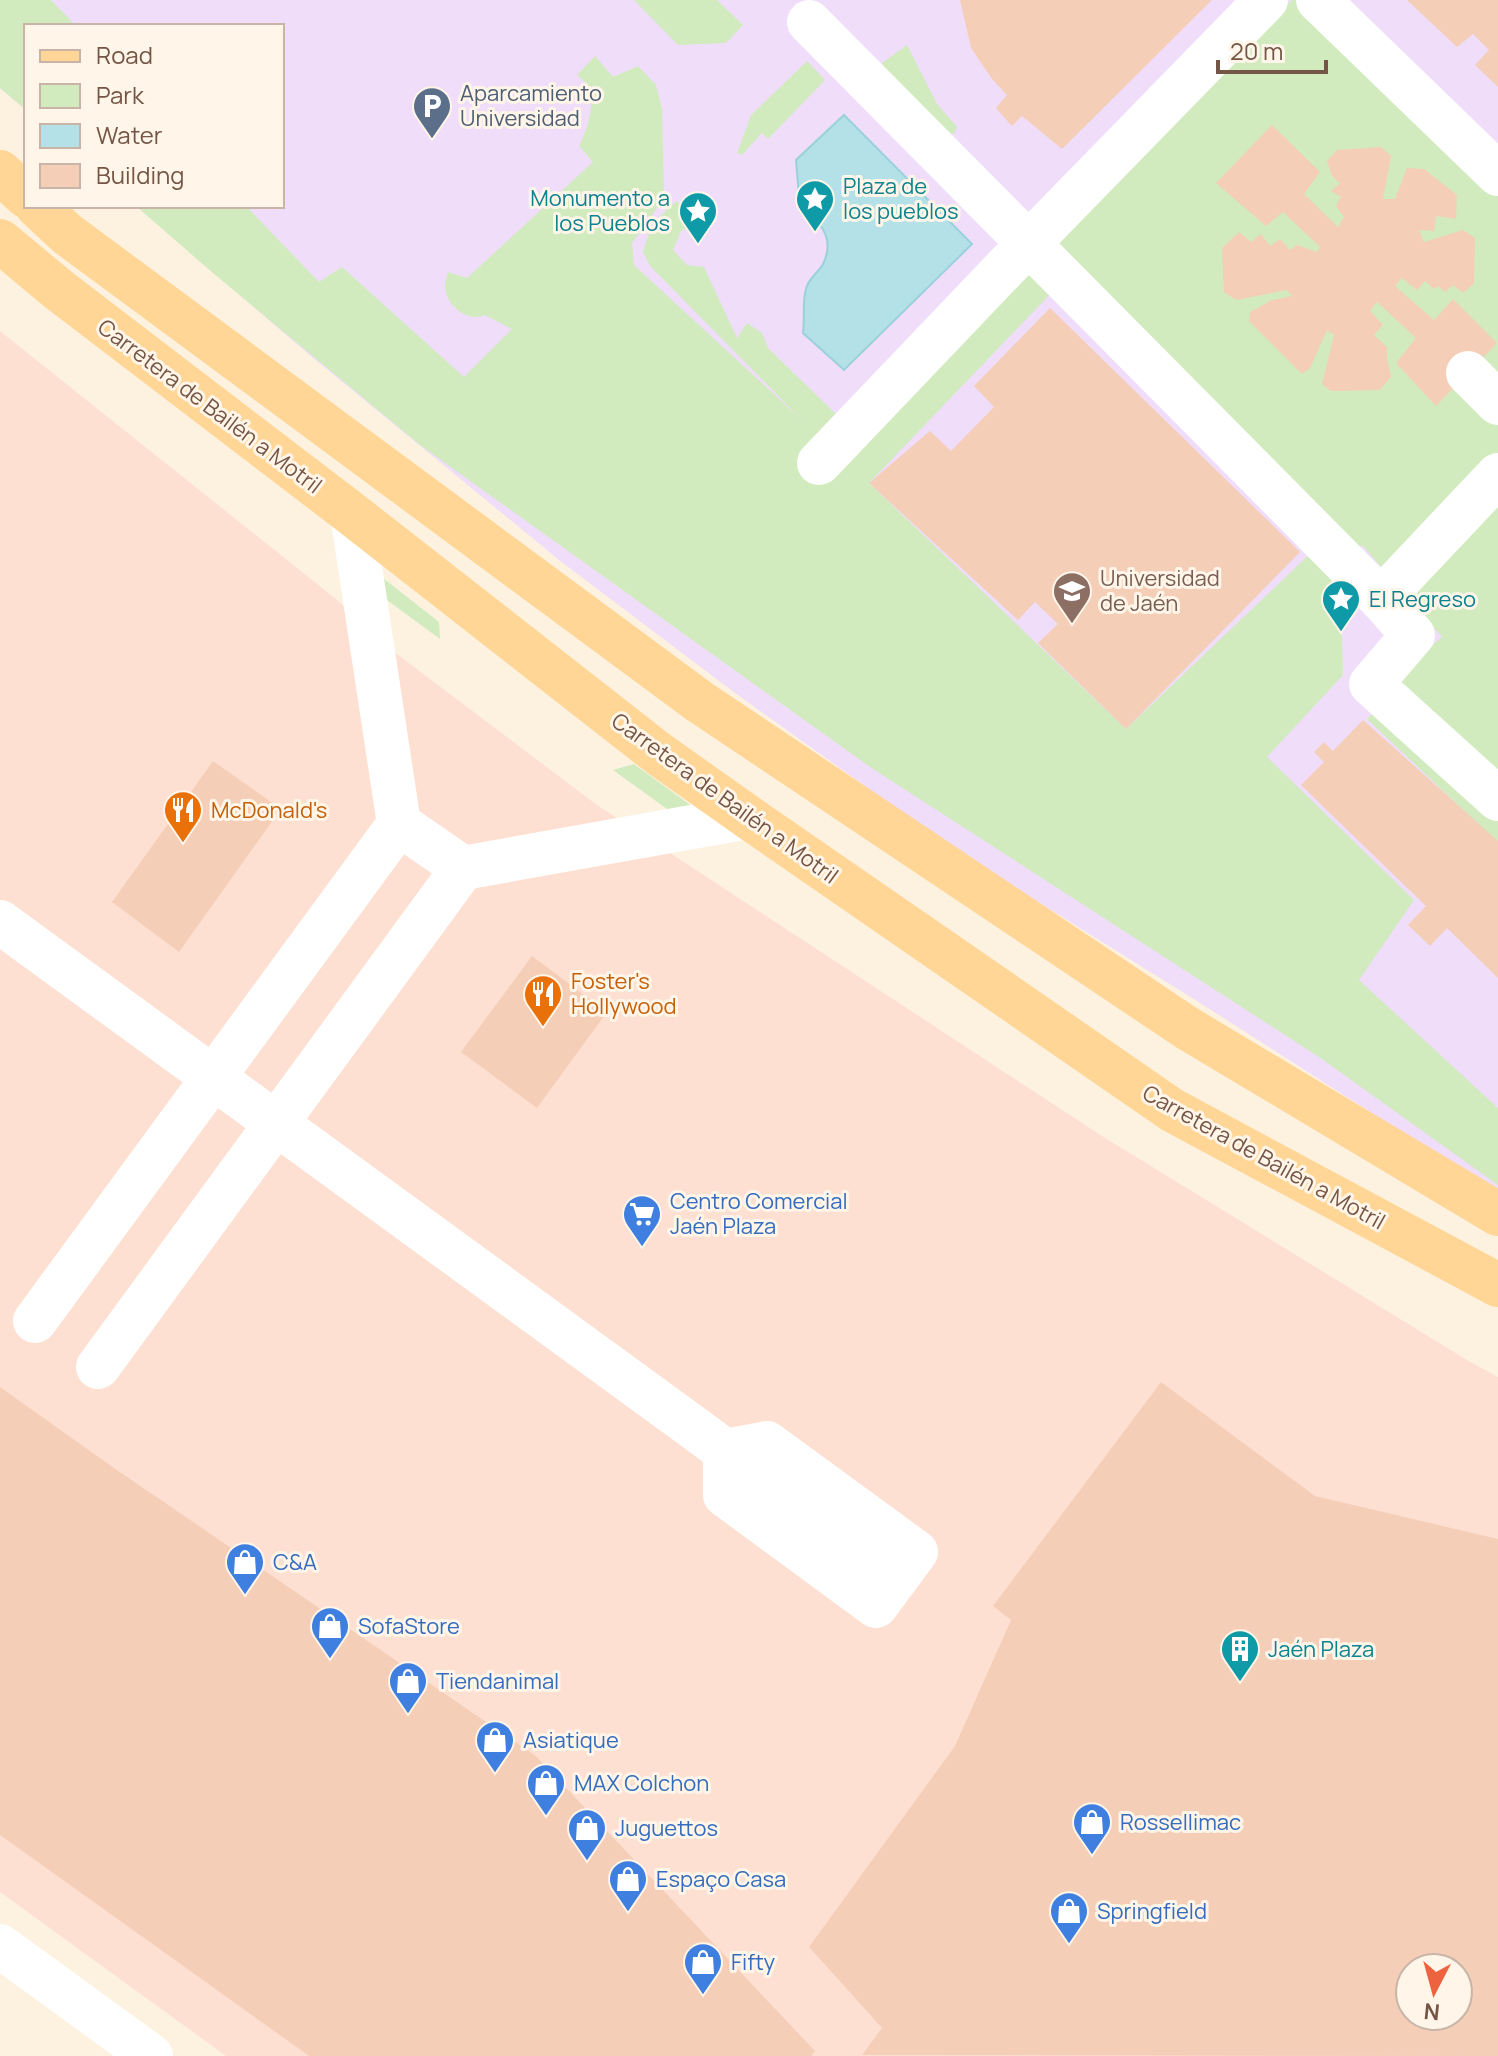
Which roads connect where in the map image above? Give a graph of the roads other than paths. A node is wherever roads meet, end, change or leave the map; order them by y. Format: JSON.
{"nodes":[{"id":1,"x":1266,"y":0,"type":"edge"},
{"id":2,"x":1318,"y":0,"type":"edge"},
{"id":3,"x":809,"y":22,"type":"dead end"},
{"id":4,"x":0,"y":172,"type":"edge"},
{"id":5,"x":1498,"y":174,"type":"edge"},
{"id":6,"x":24,"y":194,"type":"edge"},
{"id":7,"x":39,"y":208,"type":"edge"},
{"id":8,"x":0,"y":241,"type":"edge"},
{"id":9,"x":1028,"y":244,"type":"junction"},
{"id":10,"x":1468,"y":373,"type":"dead end"},
{"id":11,"x":1498,"y":403,"type":"edge"},
{"id":12,"x":819,"y":463,"type":"dead end"},
{"id":13,"x":1498,"y":475,"type":"edge"},
{"id":14,"x":352,"y":514,"type":"junction"},
{"id":15,"x":1381,"y":599,"type":"junction"},
{"id":16,"x":1498,"y":799,"type":"edge"},
{"id":17,"x":748,"y":817,"type":"junction"},
{"id":18,"x":399,"y":824,"type":"junction"},
{"id":19,"x":463,"y":868,"type":"junction"},
{"id":20,"x":0,"y":922,"type":"edge"},
{"id":21,"x":213,"y":1077,"type":"junction"},
{"id":22,"x":276,"y":1123,"type":"junction"},
{"id":23,"x":1498,"y":1214,"type":"edge"},
{"id":24,"x":1498,"y":1285,"type":"edge"},
{"id":25,"x":35,"y":1321,"type":"dead end"},
{"id":26,"x":98,"y":1367,"type":"dead end"},
{"id":27,"x":878,"y":1564,"type":"dead end"},
{"id":28,"x":0,"y":1946,"type":"edge"},
{"id":29,"x":151,"y":2056,"type":"edge"}],
"edges":[{"from":1,"to":9,"type":"street"},
{"from":2,"to":5,"type":"street"},
{"from":3,"to":9,"type":"street"},
{"from":4,"to":6,"type":"main road"},
{"from":7,"to":23,"type":"main road"},
{"from":8,"to":14,"type":"main road","name":"Carretera de Bailén a Motril"},
{"from":9,"to":12,"type":"street"},
{"from":9,"to":15,"type":"street"},
{"from":10,"to":11,"type":"street"},
{"from":13,"to":15,"type":"street"},
{"from":14,"to":17,"type":"main road","name":"Carretera de Bailén a Motril"},
{"from":14,"to":18,"type":"street"},
{"from":15,"to":16,"type":"street"},
{"from":17,"to":19,"type":"street"},
{"from":17,"to":24,"type":"main road","name":"Carretera de Bailén a Motril"},
{"from":18,"to":19,"type":"street"},
{"from":18,"to":21,"type":"street"},
{"from":19,"to":22,"type":"street"},
{"from":20,"to":21,"type":"street"},
{"from":21,"to":22,"type":"street"},
{"from":21,"to":25,"type":"street"},
{"from":22,"to":26,"type":"street"},
{"from":22,"to":27,"type":"street"},
{"from":28,"to":29,"type":"street"}]}
